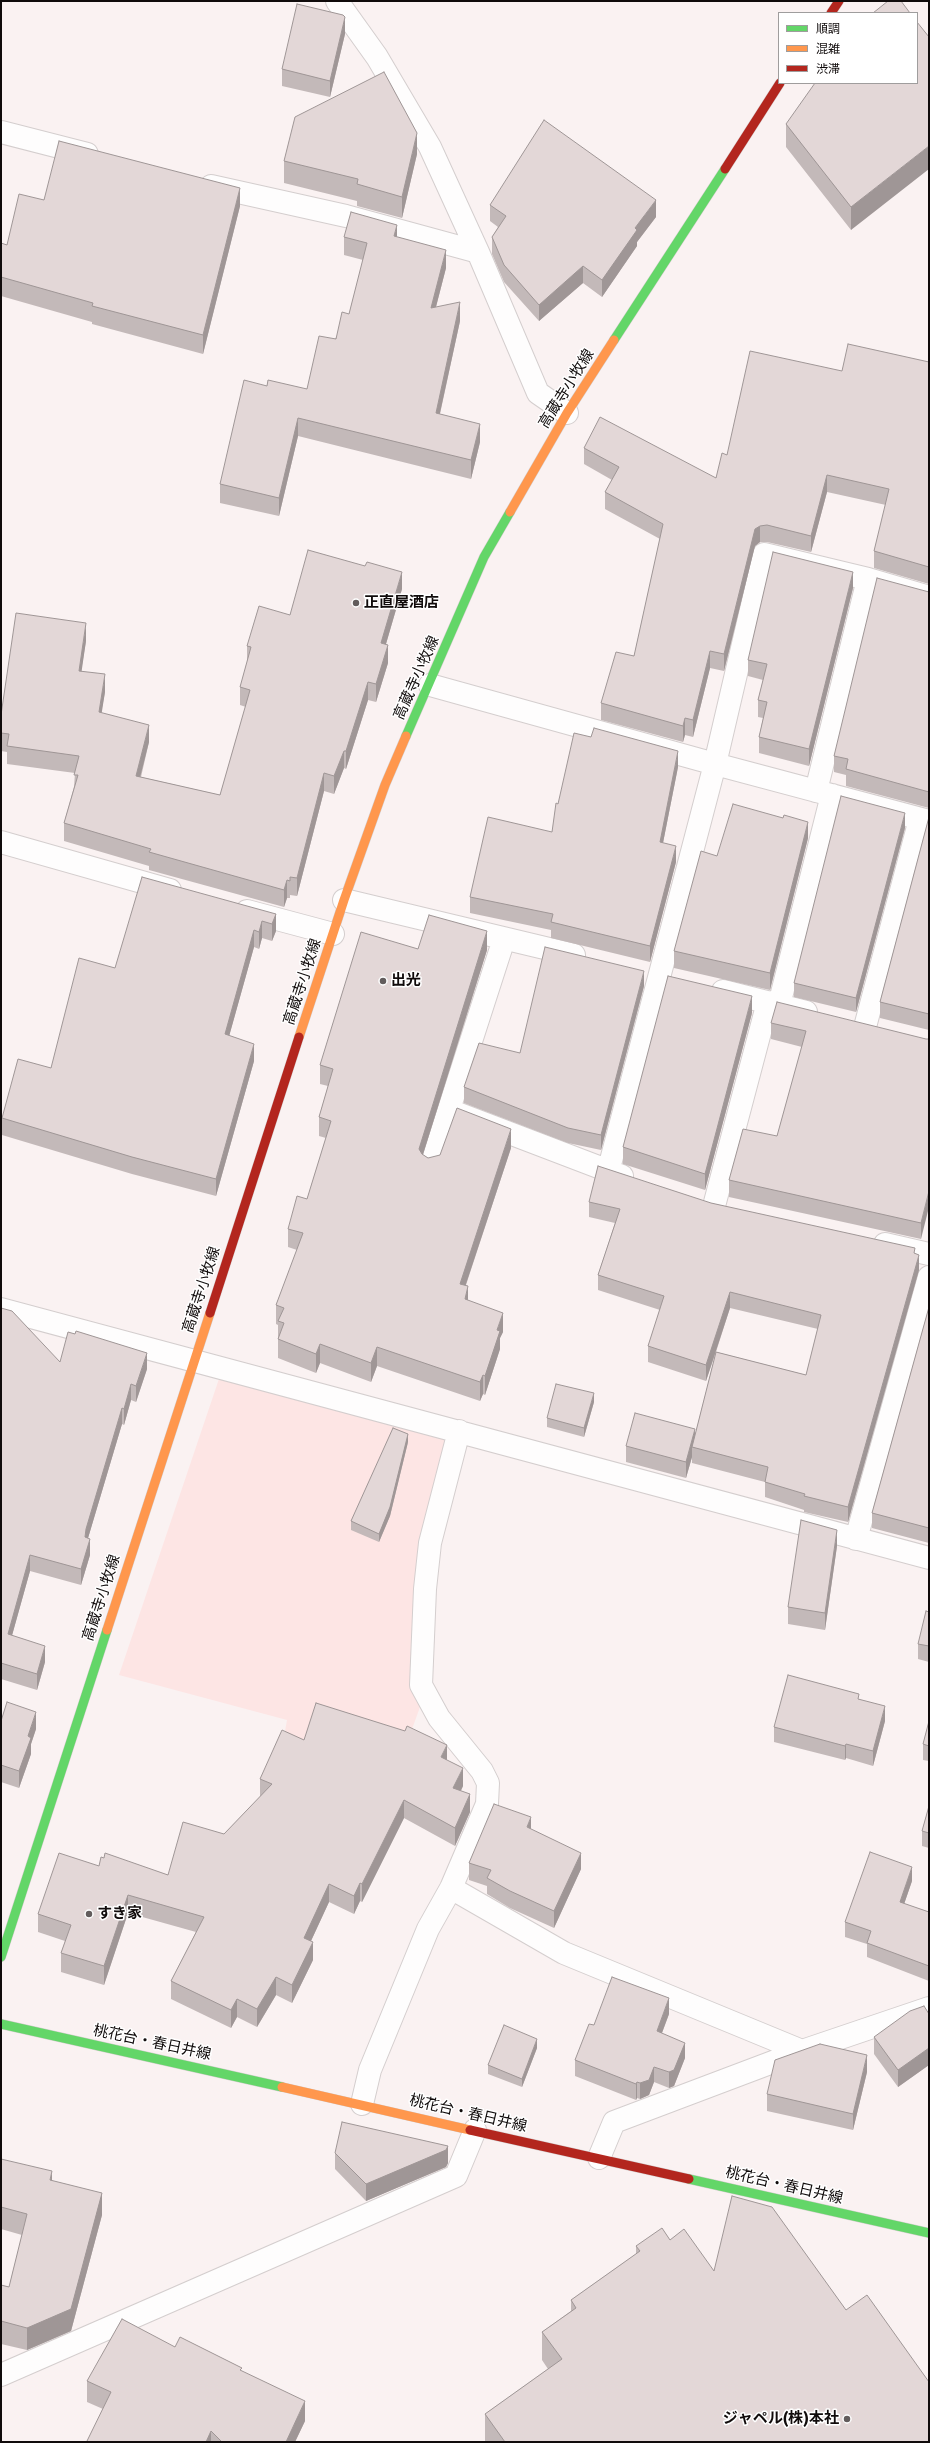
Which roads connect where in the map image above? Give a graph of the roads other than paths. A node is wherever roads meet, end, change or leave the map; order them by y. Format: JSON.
{"nodes":[{"id":1,"x":337,"y":1,"type":"edge"},
{"id":2,"x":839,"y":1,"type":"edge"},
{"id":3,"x":831,"y":12,"type":"edge"},
{"id":4,"x":779,"y":84,"type":"edge"},
{"id":5,"x":1,"y":132,"type":"edge"},
{"id":6,"x":107,"y":159,"type":"edge"},
{"id":7,"x":190,"y":180,"type":"edge"},
{"id":8,"x":478,"y":252,"type":"junction"},
{"id":9,"x":567,"y":413,"type":"junction"},
{"id":10,"x":868,"y":579,"type":"junction"},
{"id":11,"x":929,"y":597,"type":"edge"},
{"id":12,"x":430,"y":684,"type":"junction"},
{"id":13,"x":715,"y":764,"type":"junction"},
{"id":14,"x":824,"y":793,"type":"junction"},
{"id":15,"x":926,"y":819,"type":"edge"},
{"id":16,"x":1,"y":842,"type":"edge"},
{"id":17,"x":187,"y":895,"type":"edge"},
{"id":18,"x":344,"y":900,"type":"junction"},
{"id":19,"x":225,"y":906,"type":"edge"},
{"id":20,"x":333,"y":934,"type":"junction"},
{"id":21,"x":504,"y":939,"type":"junction"},
{"id":22,"x":597,"y":961,"type":"edge"},
{"id":23,"x":636,"y":970,"type":"edge"},
{"id":24,"x":660,"y":975,"type":"junction"},
{"id":25,"x":681,"y":981,"type":"edge"},
{"id":26,"x":703,"y":986,"type":"edge"},
{"id":27,"x":774,"y":1004,"type":"junction"},
{"id":28,"x":865,"y":1027,"type":"junction"},
{"id":29,"x":886,"y":1032,"type":"edge"},
{"id":30,"x":449,"y":1110,"type":"junction"},
{"id":31,"x":431,"y":1165,"type":"edge"},
{"id":32,"x":608,"y":1172,"type":"junction"},
{"id":33,"x":638,"y":1181,"type":"edge"},
{"id":34,"x":691,"y":1198,"type":"edge"},
{"id":35,"x":714,"y":1206,"type":"junction"},
{"id":36,"x":737,"y":1211,"type":"edge"},
{"id":37,"x":868,"y":1240,"type":"edge"},
{"id":38,"x":929,"y":1254,"type":"edge"},
{"id":39,"x":929,"y":1276,"type":"edge"},
{"id":40,"x":1,"y":1309,"type":"edge"},
{"id":41,"x":194,"y":1359,"type":"junction"},
{"id":42,"x":459,"y":1431,"type":"junction"},
{"id":43,"x":856,"y":1539,"type":"junction"},
{"id":44,"x":929,"y":1558,"type":"edge"},
{"id":45,"x":450,"y":1888,"type":"junction"},
{"id":46,"x":1,"y":1957,"type":"edge"},
{"id":47,"x":929,"y":2008,"type":"edge"},
{"id":48,"x":1,"y":2024,"type":"edge"},
{"id":49,"x":802,"y":2051,"type":"junction"},
{"id":50,"x":362,"y":2104,"type":"junction"},
{"id":51,"x":475,"y":2130,"type":"junction"},
{"id":52,"x":599,"y":2158,"type":"junction"},
{"id":53,"x":929,"y":2233,"type":"edge"},
{"id":54,"x":1,"y":2375,"type":"edge"}],
"edges":[{"from":1,"to":8,"type":"street"},
{"from":2,"to":3,"type":"main road"},
{"from":4,"to":9,"type":"main road","name":"高蔵寺小牧線"},
{"from":5,"to":6,"type":"street"},
{"from":7,"to":8,"type":"street"},
{"from":8,"to":9,"type":"street"},
{"from":9,"to":12,"type":"main road","name":"高蔵寺小牧線"},
{"from":10,"to":11,"type":"street"},
{"from":10,"to":13,"type":"street"},
{"from":10,"to":14,"type":"street"},
{"from":12,"to":13,"type":"street"},
{"from":12,"to":18,"type":"main road","name":"高蔵寺小牧線"},
{"from":13,"to":14,"type":"street"},
{"from":13,"to":24,"type":"street"},
{"from":14,"to":15,"type":"street"},
{"from":14,"to":27,"type":"street"},
{"from":15,"to":28,"type":"street"},
{"from":16,"to":17,"type":"street"},
{"from":18,"to":20,"type":"main road","name":"高蔵寺小牧線"},
{"from":18,"to":21,"type":"street"},
{"from":19,"to":20,"type":"street"},
{"from":20,"to":41,"type":"main road","name":"高蔵寺小牧線"},
{"from":21,"to":22,"type":"street"},
{"from":21,"to":30,"type":"street"},
{"from":23,"to":24,"type":"street"},
{"from":24,"to":25,"type":"street"},
{"from":24,"to":32,"type":"street"},
{"from":26,"to":27,"type":"street"},
{"from":27,"to":28,"type":"street"},
{"from":27,"to":35,"type":"street"},
{"from":28,"to":29,"type":"street"},
{"from":30,"to":31,"type":"street"},
{"from":30,"to":32,"type":"street"},
{"from":32,"to":33,"type":"street"},
{"from":34,"to":35,"type":"street"},
{"from":35,"to":36,"type":"street"},
{"from":37,"to":38,"type":"street"},
{"from":39,"to":43,"type":"street"},
{"from":40,"to":41,"type":"street"},
{"from":41,"to":42,"type":"street"},
{"from":41,"to":46,"type":"main road","name":"高蔵寺小牧線"},
{"from":42,"to":43,"type":"street"},
{"from":42,"to":45,"type":"street"},
{"from":43,"to":44,"type":"street"},
{"from":45,"to":49,"type":"street"},
{"from":45,"to":50,"type":"street"},
{"from":47,"to":49,"type":"street"},
{"from":48,"to":50,"type":"main road","name":"桃花台・春日井線"},
{"from":49,"to":52,"type":"street"},
{"from":50,"to":51,"type":"main road","name":"桃花台・春日井線"},
{"from":51,"to":52,"type":"main road","name":"桃花台・春日井線"},
{"from":51,"to":54,"type":"street"},
{"from":52,"to":53,"type":"main road","name":"桃花台・春日井線"}]}
